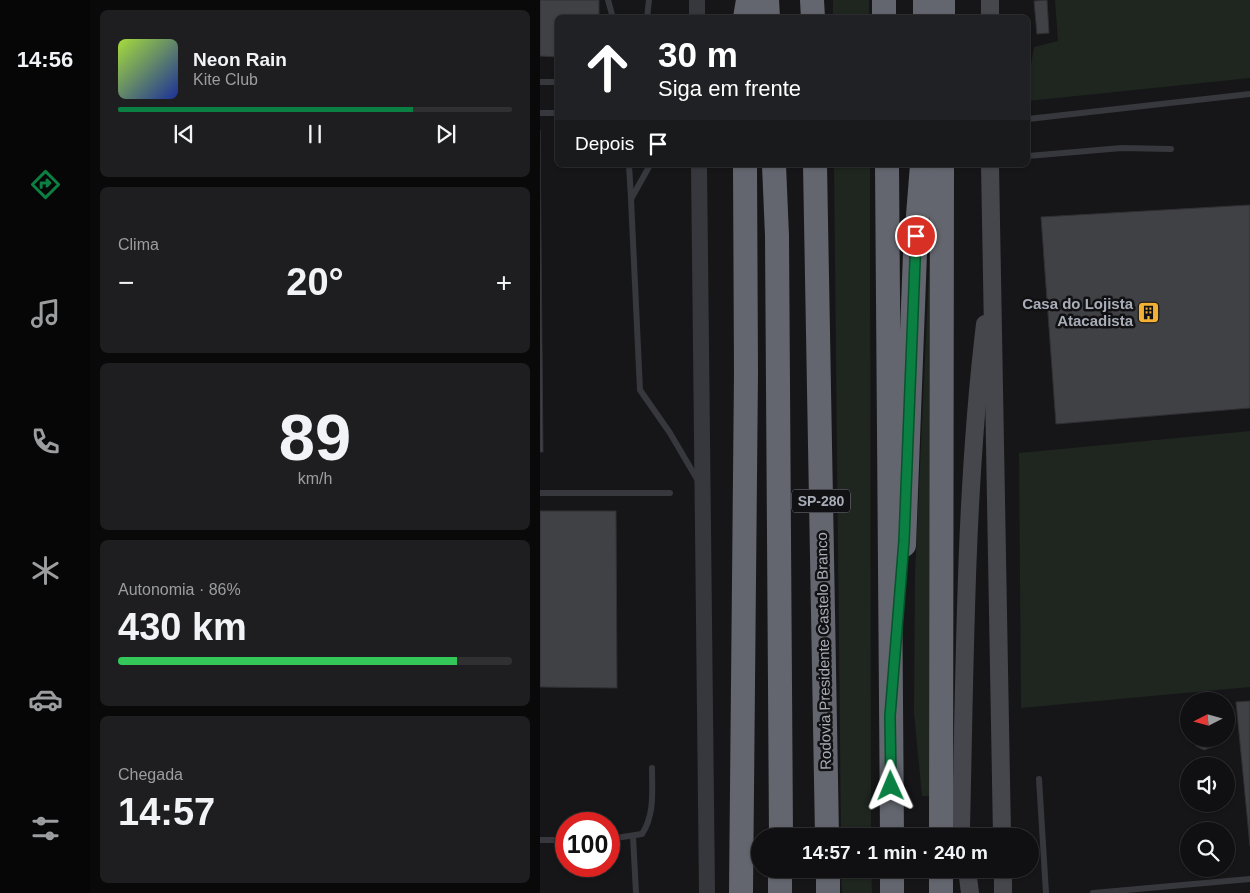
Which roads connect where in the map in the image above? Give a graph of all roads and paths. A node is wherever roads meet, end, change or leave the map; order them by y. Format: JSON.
{"nodes":[{"id":1,"x":608,"y":0,"type":"edge"},
{"id":2,"x":649,"y":0,"type":"edge"},
{"id":3,"x":697,"y":0,"type":"edge"},
{"id":4,"x":748,"y":0,"type":"edge"},
{"id":5,"x":767,"y":0,"type":"edge"},
{"id":6,"x":812,"y":0,"type":"edge"},
{"id":7,"x":884,"y":0,"type":"edge"},
{"id":8,"x":925,"y":0,"type":"edge"},
{"id":9,"x":943,"y":0,"type":"edge"},
{"id":10,"x":990,"y":0,"type":"edge"},
{"id":11,"x":612,"y":15,"type":"edge"},
{"id":12,"x":647,"y":15,"type":"edge"},
{"id":13,"x":698,"y":15,"type":"edge"},
{"id":14,"x":746,"y":15,"type":"edge"},
{"id":15,"x":768,"y":15,"type":"edge"},
{"id":16,"x":813,"y":15,"type":"edge"},
{"id":17,"x":884,"y":15,"type":"edge"},
{"id":18,"x":925,"y":15,"type":"edge"},
{"id":19,"x":943,"y":15,"type":"edge"},
{"id":20,"x":990,"y":15,"type":"edge"},
{"id":21,"x":540,"y":82,"type":"edge"},
{"id":22,"x":555,"y":82,"type":"edge"},
{"id":23,"x":1250,"y":94,"type":"edge"},
{"id":24,"x":540,"y":113,"type":"edge"},
{"id":25,"x":555,"y":113,"type":"edge"},
{"id":26,"x":1030,"y":119,"type":"edge"},
{"id":27,"x":1171,"y":148,"type":"dead end"},
{"id":28,"x":1030,"y":156,"type":"edge"},
{"id":29,"x":629,"y":167,"type":"edge"},
{"id":30,"x":649,"y":167,"type":"edge"},
{"id":31,"x":699,"y":167,"type":"edge"},
{"id":32,"x":745,"y":167,"type":"edge"},
{"id":33,"x":774,"y":167,"type":"edge"},
{"id":34,"x":816,"y":167,"type":"edge"},
{"id":35,"x":887,"y":167,"type":"edge"},
{"id":36,"x":922,"y":167,"type":"edge"},
{"id":37,"x":942,"y":167,"type":"edge"},
{"id":38,"x":990,"y":167,"type":"edge"},
{"id":39,"x":631,"y":199,"type":"junction"},
{"id":40,"x":993,"y":259,"type":"junction"},
{"id":41,"x":704,"y":490,"type":"junction"},
{"id":42,"x":540,"y":493,"type":"edge"},
{"id":43,"x":670,"y":493,"type":"dead end"},
{"id":44,"x":890,"y":716,"type":"junction"},
{"id":45,"x":652,"y":768,"type":"dead end"},
{"id":46,"x":1039,"y":779,"type":"dead end"},
{"id":47,"x":781,"y":828,"type":"edge"},
{"id":48,"x":827,"y":828,"type":"edge"},
{"id":49,"x":892,"y":828,"type":"edge"},
{"id":50,"x":955,"y":828,"type":"edge"},
{"id":51,"x":955,"y":828,"type":"edge"},
{"id":52,"x":1002,"y":828,"type":"edge"},
{"id":53,"x":633,"y":836,"type":"junction"},
{"id":54,"x":620,"y":838,"type":"edge"},
{"id":55,"x":540,"y":840,"type":"edge"},
{"id":56,"x":555,"y":840,"type":"edge"},
{"id":57,"x":780,"y":878,"type":"edge"},
{"id":58,"x":828,"y":878,"type":"edge"},
{"id":59,"x":892,"y":878,"type":"edge"},
{"id":60,"x":941,"y":878,"type":"edge"},
{"id":61,"x":968,"y":878,"type":"edge"},
{"id":62,"x":1003,"y":878,"type":"edge"},
{"id":63,"x":1250,"y":879,"type":"edge"},
{"id":64,"x":636,"y":893,"type":"edge"},
{"id":65,"x":707,"y":893,"type":"edge"},
{"id":66,"x":741,"y":893,"type":"edge"},
{"id":67,"x":780,"y":893,"type":"edge"},
{"id":68,"x":828,"y":893,"type":"edge"},
{"id":69,"x":892,"y":893,"type":"edge"},
{"id":70,"x":941,"y":893,"type":"edge"},
{"id":71,"x":970,"y":893,"type":"edge"},
{"id":72,"x":1003,"y":893,"type":"edge"},
{"id":73,"x":1046,"y":893,"type":"edge"},
{"id":74,"x":1093,"y":893,"type":"edge"}],
"edges":[{"from":1,"to":11,"type":"lane"},
{"from":2,"to":12,"type":"lane"},
{"from":3,"to":13,"type":"street"},
{"from":4,"to":14,"type":"highway"},
{"from":5,"to":15,"type":"highway"},
{"from":6,"to":16,"type":"highway"},
{"from":7,"to":17,"type":"highway"},
{"from":8,"to":18,"type":"highway"},
{"from":9,"to":19,"type":"highway"},
{"from":10,"to":20,"type":"main road"},
{"from":21,"to":22,"type":"lane"},
{"from":23,"to":26,"type":"lane"},
{"from":24,"to":25,"type":"lane"},
{"from":27,"to":28,"type":"lane"},
{"from":29,"to":39,"type":"lane"},
{"from":30,"to":39,"type":"lane"},
{"from":31,"to":41,"type":"street"},
{"from":32,"to":66,"type":"highway"},
{"from":33,"to":47,"type":"highway"},
{"from":34,"to":48,"type":"highway","name":"Rodovia Presidente Castelo Branco","number":"SP-280"},
{"from":35,"to":44,"type":"highway"},
{"from":36,"to":44,"type":"highway"},
{"from":37,"to":50,"type":"highway"},
{"from":38,"to":40,"type":"main road"},
{"from":39,"to":41,"type":"lane"},
{"from":40,"to":51,"type":"main road"},
{"from":40,"to":52,"type":"main road"},
{"from":41,"to":65,"type":"street"},
{"from":42,"to":43,"type":"lane"},
{"from":44,"to":49,"type":"highway"},
{"from":45,"to":53,"type":"lane"},
{"from":46,"to":73,"type":"lane"},
{"from":53,"to":54,"type":"lane"},
{"from":53,"to":64,"type":"lane"},
{"from":55,"to":56,"type":"lane"},
{"from":57,"to":67,"type":"highway"},
{"from":58,"to":68,"type":"highway"},
{"from":59,"to":69,"type":"highway"},
{"from":60,"to":70,"type":"highway"},
{"from":61,"to":71,"type":"main road"},
{"from":62,"to":72,"type":"main road"},
{"from":63,"to":74,"type":"lane"}]}
